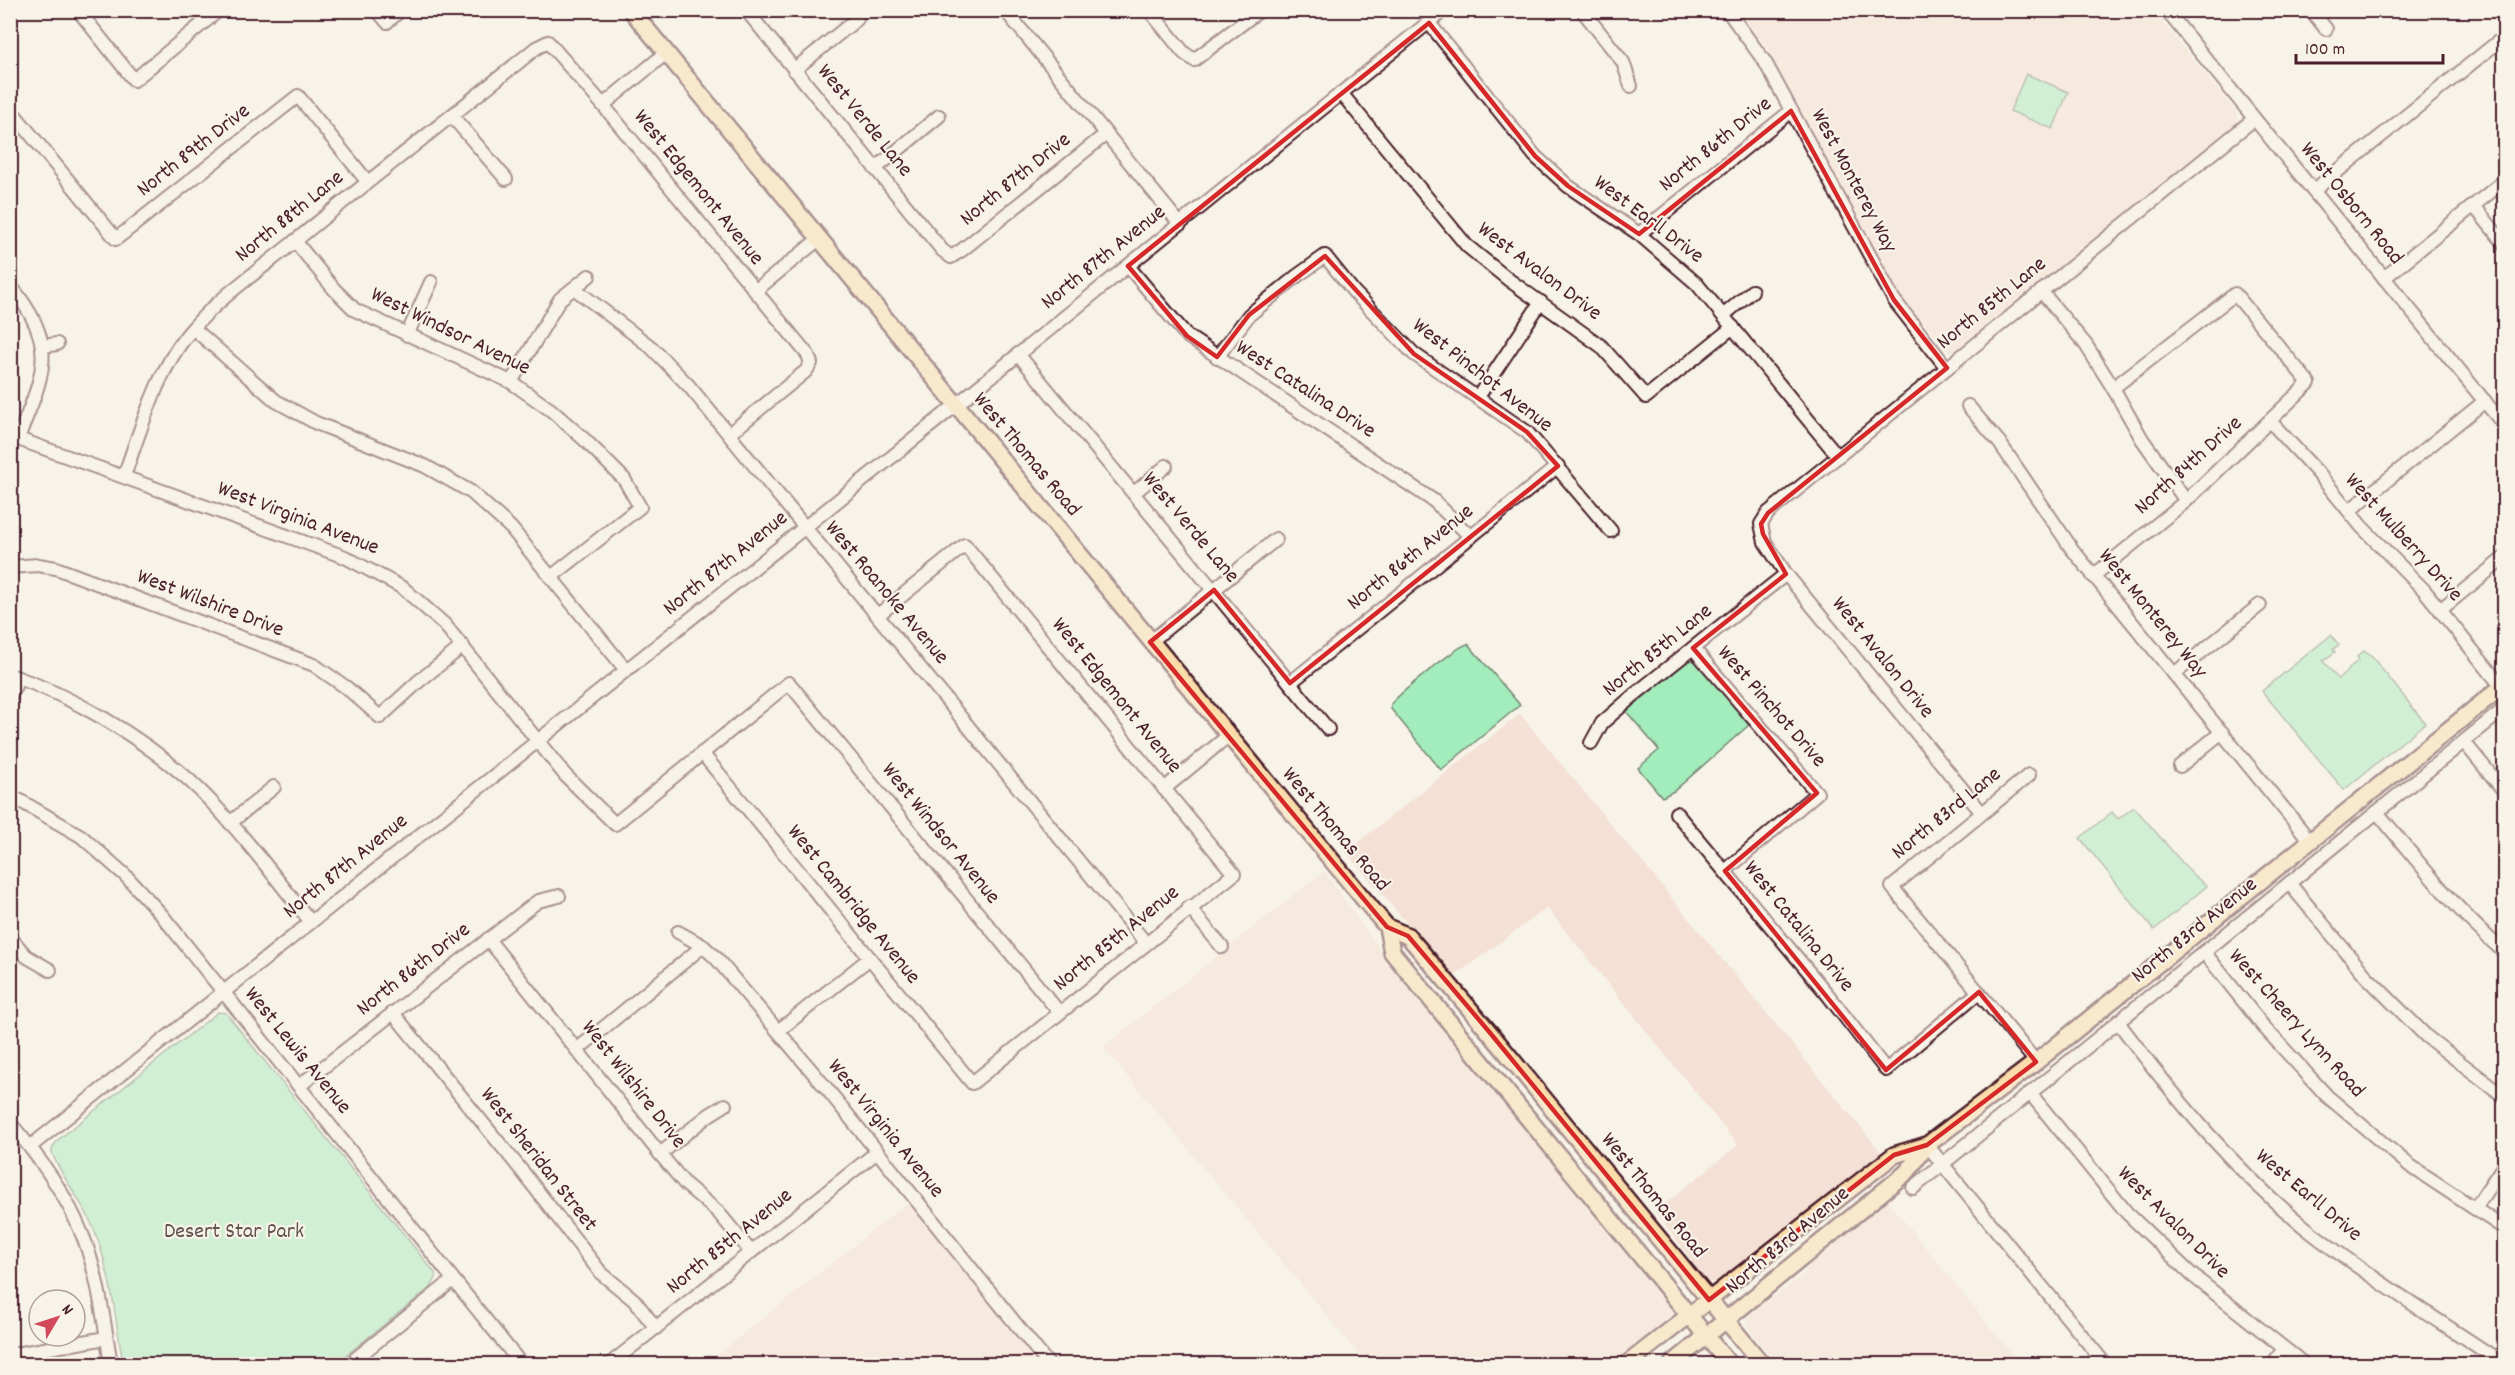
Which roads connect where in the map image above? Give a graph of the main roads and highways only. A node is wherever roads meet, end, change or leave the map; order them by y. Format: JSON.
{"nodes":[{"id":1,"x":631,"y":10,"type":"edge"},
{"id":2,"x":2504,"y":686,"type":"edge"},
{"id":3,"x":1387,"y":927,"type":"junction"},
{"id":4,"x":1546,"y":1101,"type":"junction"},
{"id":5,"x":1527,"y":1117,"type":"junction"},
{"id":6,"x":1927,"y":1145,"type":"junction"},
{"id":7,"x":1709,"y":1300,"type":"junction"},
{"id":8,"x":1689,"y":1316,"type":"junction"},
{"id":9,"x":1726,"y":1321,"type":"junction"},
{"id":10,"x":1706,"y":1337,"type":"junction"},
{"id":11,"x":1627,"y":1365,"type":"edge"},
{"id":12,"x":1672,"y":1365,"type":"edge"},
{"id":13,"x":1729,"y":1365,"type":"edge"},
{"id":14,"x":1762,"y":1365,"type":"edge"}],
"edges":[{"from":1,"to":3,"type":"main road","name":"West Thomas Road"},
{"from":2,"to":6,"type":"main road","name":"North 83rd Avenue"},
{"from":3,"to":4,"type":"main road","name":"West Thomas Road"},
{"from":3,"to":5,"type":"main road","name":"West Thomas Road"},
{"from":4,"to":5,"type":"main road"},
{"from":4,"to":7,"type":"main road","name":"West Thomas Road"},
{"from":5,"to":8,"type":"main road","name":"West Thomas Road"},
{"from":6,"to":7,"type":"main road","name":"North 83rd Avenue"},
{"from":6,"to":9,"type":"main road","name":"North 83rd Avenue"},
{"from":7,"to":8,"type":"main road","name":"North 83rd Avenue"},
{"from":7,"to":9,"type":"main road","name":"West Thomas Road"},
{"from":8,"to":10,"type":"main road","name":"West Thomas Road"},
{"from":8,"to":11,"type":"main road","name":"North 83rd Avenue"},
{"from":9,"to":10,"type":"main road","name":"North 83rd Avenue"},
{"from":9,"to":14,"type":"main road","name":"West Thomas Road"},
{"from":10,"to":12,"type":"main road","name":"North 83rd Avenue"},
{"from":10,"to":13,"type":"main road","name":"West Thomas Road"}]}
